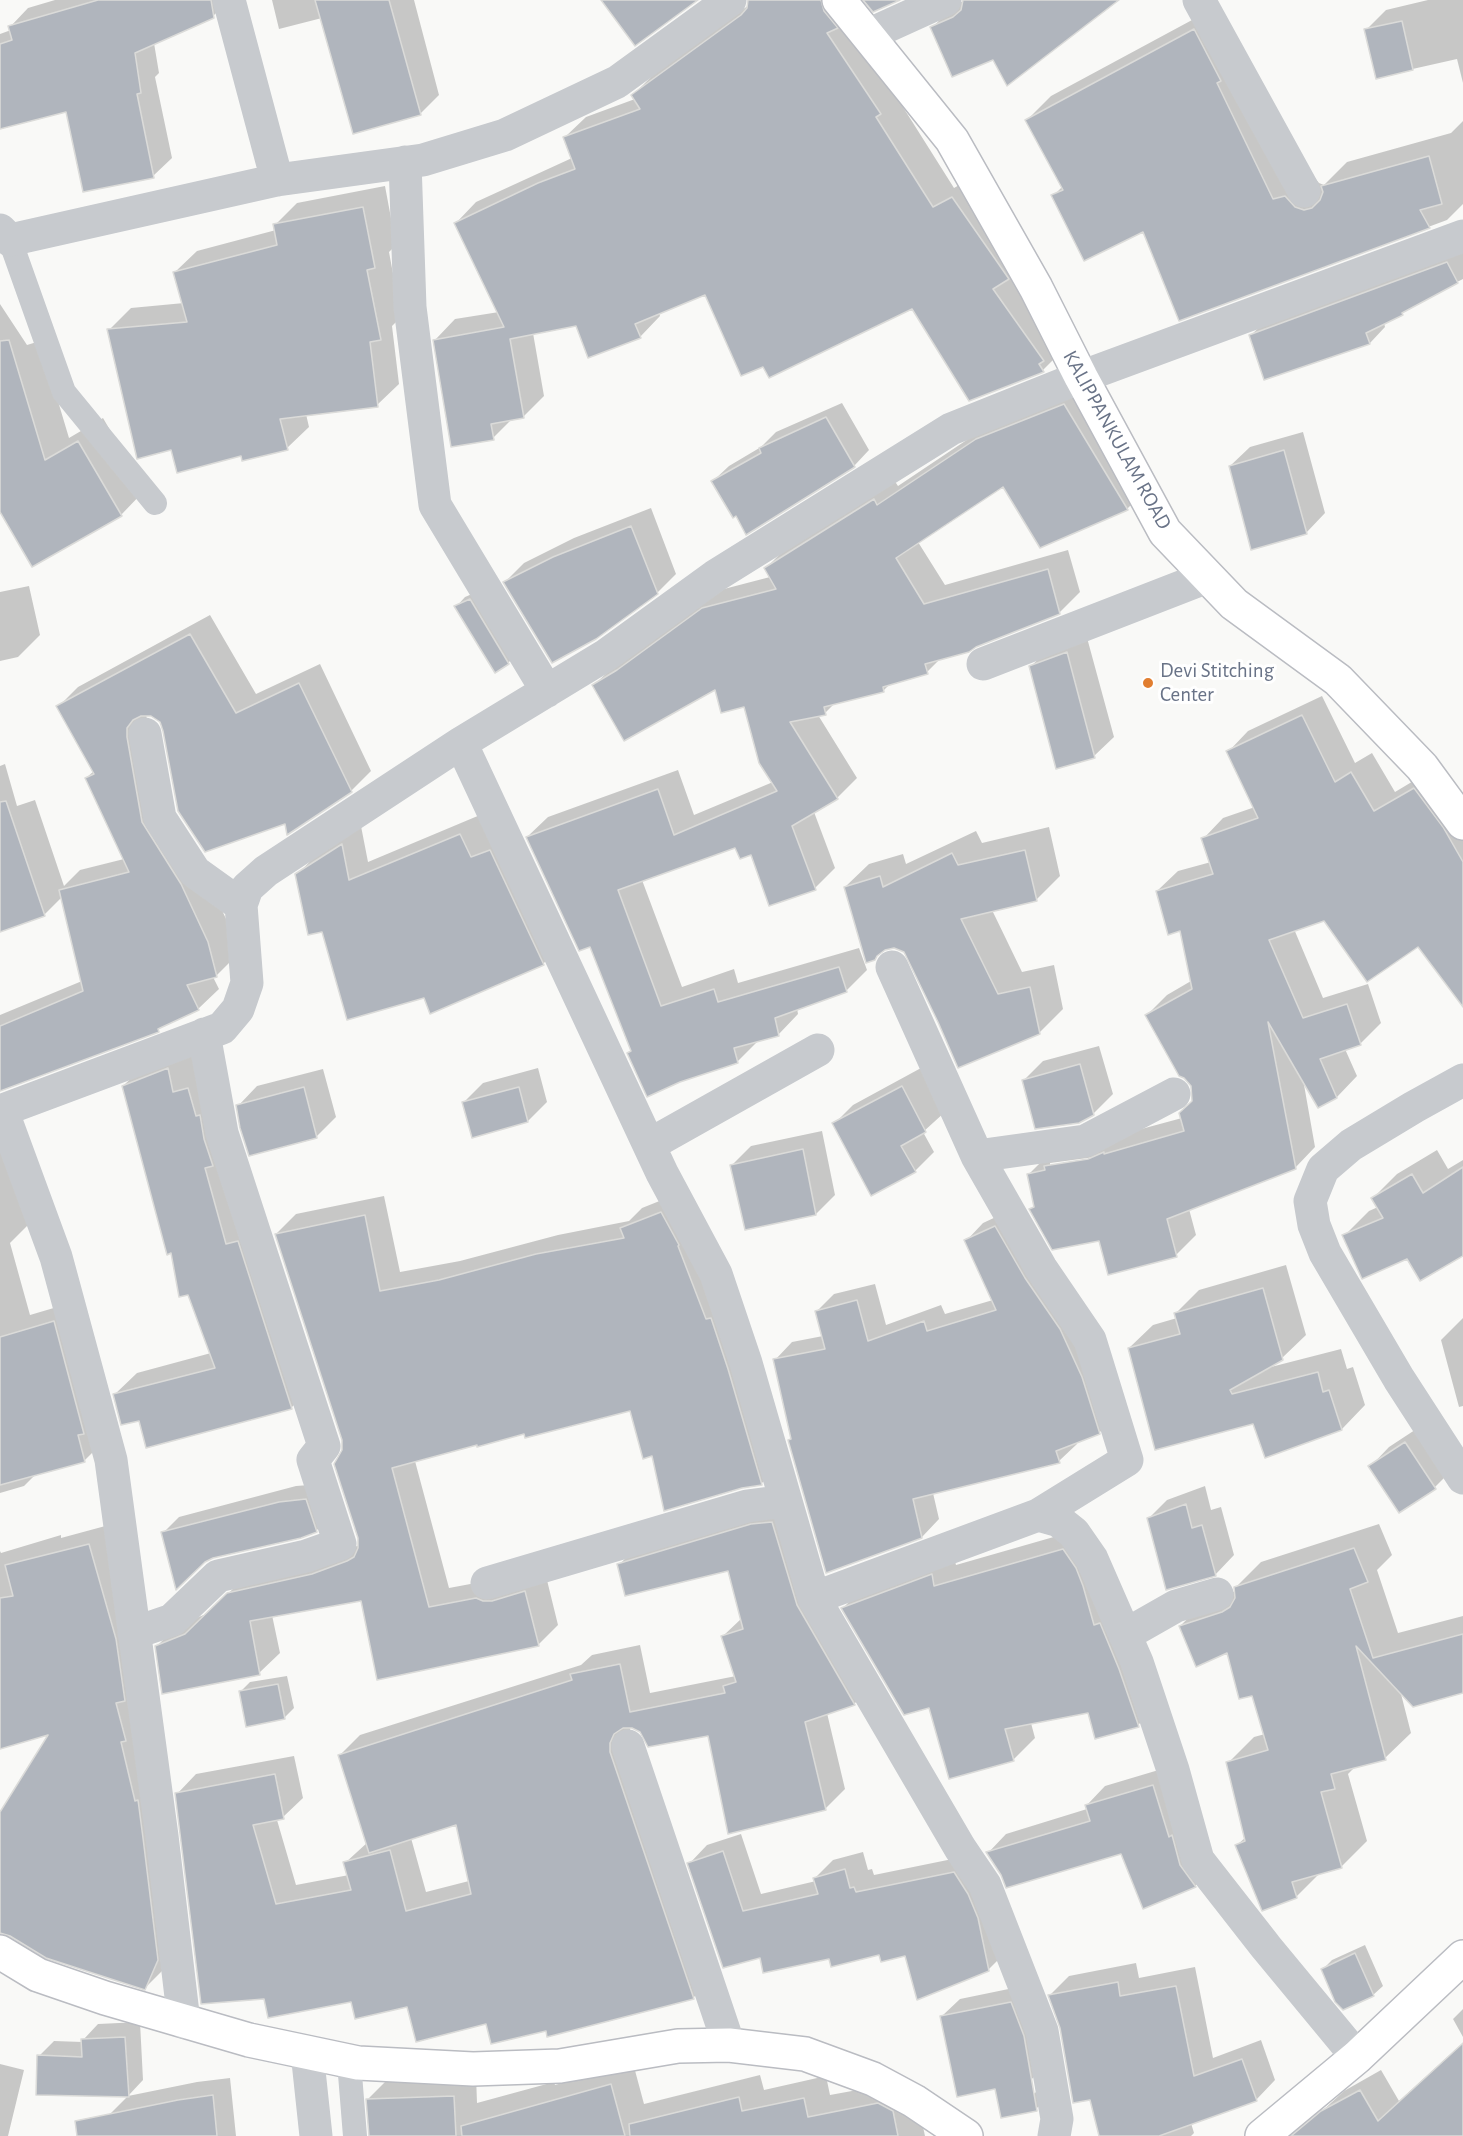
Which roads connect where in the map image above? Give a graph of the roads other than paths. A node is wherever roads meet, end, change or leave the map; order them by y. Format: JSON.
{"nodes":[{"id":1,"x":229,"y":0,"type":"edge"},
{"id":2,"x":730,"y":0,"type":"edge"},
{"id":3,"x":839,"y":0,"type":"edge"},
{"id":4,"x":945,"y":0,"type":"edge"},
{"id":5,"x":1199,"y":0,"type":"edge"},
{"id":6,"x":868,"y":35,"type":"junction"},
{"id":7,"x":405,"y":162,"type":"junction"},
{"id":8,"x":277,"y":180,"type":"junction"},
{"id":9,"x":1304,"y":191,"type":"dead end"},
{"id":10,"x":5,"y":235,"type":"edge"},
{"id":11,"x":1463,"y":236,"type":"edge"},
{"id":12,"x":1081,"y":377,"type":"junction"},
{"id":13,"x":155,"y":503,"type":"dead end"},
{"id":14,"x":1207,"y":577,"type":"junction"},
{"id":15,"x":982,"y":664,"type":"dead end"},
{"id":16,"x":547,"y":691,"type":"junction"},
{"id":17,"x":145,"y":734,"type":"dead end"},
{"id":18,"x":461,"y":743,"type":"junction"},
{"id":19,"x":1463,"y":823,"type":"edge"},
{"id":20,"x":241,"y":905,"type":"junction"},
{"id":21,"x":892,"y":967,"type":"dead end"},
{"id":22,"x":204,"y":1034,"type":"junction"},
{"id":23,"x":818,"y":1050,"type":"dead end"},
{"id":24,"x":1463,"y":1080,"type":"edge"},
{"id":25,"x":1174,"y":1094,"type":"dead end"},
{"id":26,"x":1,"y":1110,"type":"edge"},
{"id":27,"x":649,"y":1145,"type":"junction"},
{"id":28,"x":977,"y":1156,"type":"junction"},
{"id":29,"x":1463,"y":1478,"type":"edge"},
{"id":30,"x":786,"y":1501,"type":"junction"},
{"id":31,"x":1038,"y":1515,"type":"junction"},
{"id":32,"x":487,"y":1583,"type":"dead end"},
{"id":33,"x":1217,"y":1594,"type":"dead end"},
{"id":34,"x":814,"y":1599,"type":"junction"},
{"id":35,"x":134,"y":1633,"type":"junction"},
{"id":36,"x":1125,"y":1635,"type":"junction"},
{"id":37,"x":628,"y":1746,"type":"dead end"},
{"id":38,"x":0,"y":1952,"type":"edge"},
{"id":39,"x":1463,"y":1957,"type":"edge"},
{"id":40,"x":184,"y":2022,"type":"junction"},
{"id":41,"x":729,"y":2045,"type":"junction"},
{"id":42,"x":307,"y":2052,"type":"junction"},
{"id":43,"x":1357,"y":2056,"type":"junction"},
{"id":44,"x":350,"y":2062,"type":"junction"},
{"id":45,"x":316,"y":2136,"type":"edge"},
{"id":46,"x":355,"y":2136,"type":"edge"},
{"id":47,"x":966,"y":2136,"type":"edge"},
{"id":48,"x":1054,"y":2136,"type":"edge"},
{"id":49,"x":1262,"y":2136,"type":"edge"}],
"edges":[{"from":1,"to":8,"type":"street"},
{"from":2,"to":7,"type":"street"},
{"from":3,"to":6,"type":"street","name":"KALIPPANKULAM ROAD"},
{"from":4,"to":6,"type":"street"},
{"from":5,"to":9,"type":"street"},
{"from":6,"to":12,"type":"street","name":"KALIPPANKULAM ROAD"},
{"from":7,"to":8,"type":"street"},
{"from":7,"to":16,"type":"street"},
{"from":8,"to":10,"type":"street"},
{"from":10,"to":13,"type":"lane"},
{"from":11,"to":12,"type":"street"},
{"from":12,"to":14,"type":"street","name":"KALIPPANKULAM ROAD"},
{"from":12,"to":16,"type":"street"},
{"from":14,"to":15,"type":"street"},
{"from":14,"to":19,"type":"street","name":"KALIPPANKULAM ROAD"},
{"from":16,"to":18,"type":"street"},
{"from":17,"to":20,"type":"street"},
{"from":18,"to":20,"type":"street"},
{"from":18,"to":27,"type":"street"},
{"from":20,"to":22,"type":"street"},
{"from":21,"to":28,"type":"street"},
{"from":22,"to":26,"type":"street"},
{"from":22,"to":35,"type":"street"},
{"from":23,"to":27,"type":"street"},
{"from":24,"to":29,"type":"street"},
{"from":25,"to":28,"type":"street"},
{"from":26,"to":35,"type":"street"},
{"from":27,"to":30,"type":"street"},
{"from":28,"to":31,"type":"street"},
{"from":30,"to":32,"type":"street"},
{"from":30,"to":34,"type":"street"},
{"from":31,"to":34,"type":"street"},
{"from":31,"to":36,"type":"street"},
{"from":33,"to":36,"type":"street"},
{"from":34,"to":48,"type":"street"},
{"from":35,"to":40,"type":"street"},
{"from":36,"to":43,"type":"street"},
{"from":37,"to":41,"type":"street"},
{"from":38,"to":40,"type":"street"},
{"from":39,"to":43,"type":"street"},
{"from":40,"to":42,"type":"street"},
{"from":41,"to":44,"type":"street"},
{"from":41,"to":47,"type":"street"},
{"from":42,"to":44,"type":"street"},
{"from":42,"to":45,"type":"street"},
{"from":43,"to":49,"type":"street"},
{"from":44,"to":46,"type":"lane"}]}
